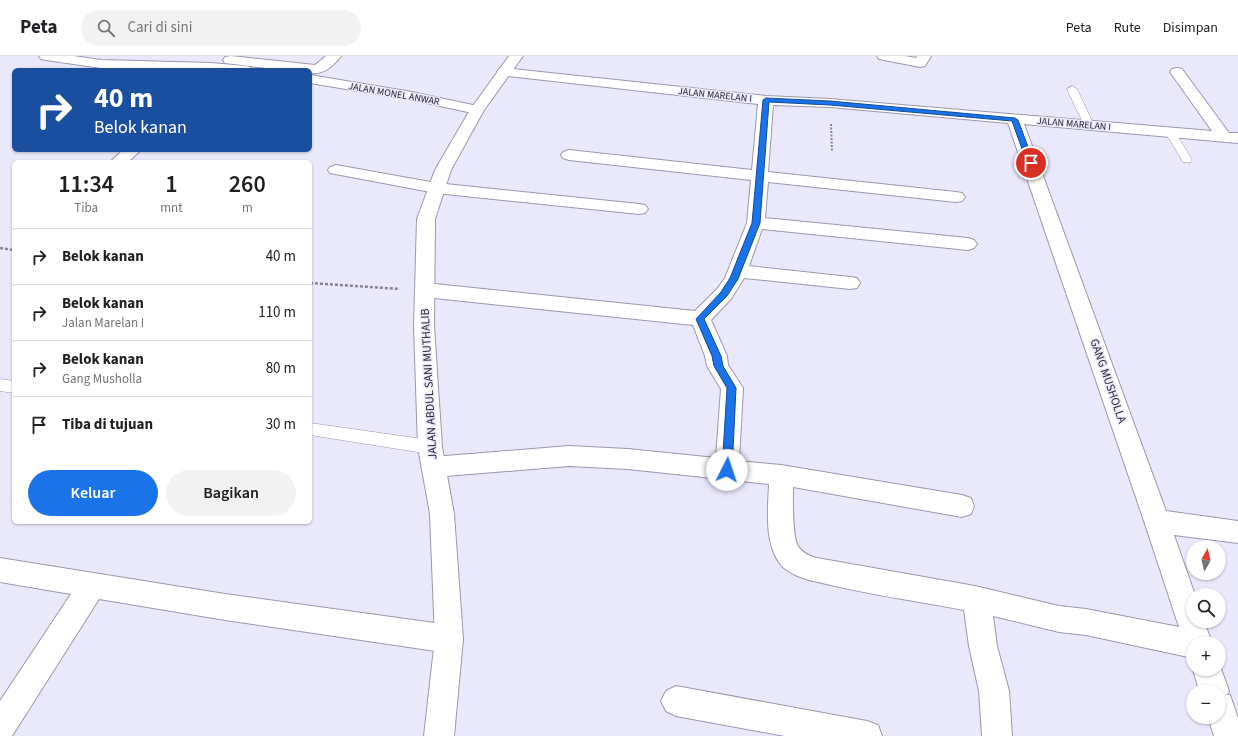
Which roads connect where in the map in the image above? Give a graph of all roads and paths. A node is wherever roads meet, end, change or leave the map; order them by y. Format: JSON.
{"nodes":[{"id":1,"x":46,"y":56,"type":"edge"},
{"id":2,"x":206,"y":56,"type":"edge"},
{"id":3,"x":334,"y":56,"type":"edge"},
{"id":4,"x":884,"y":56,"type":"edge"},
{"id":5,"x":924,"y":56,"type":"edge"},
{"id":6,"x":510,"y":64,"type":"edge"},
{"id":7,"x":203,"y":68,"type":"edge"},
{"id":8,"x":302,"y":68,"type":"edge"},
{"id":9,"x":312,"y":69,"type":"edge"},
{"id":10,"x":1177,"y":72,"type":"dead end"},
{"id":11,"x":312,"y":79,"type":"edge"},
{"id":12,"x":1072,"y":89,"type":"dead end"},
{"id":13,"x":766,"y":100,"type":"junction"},
{"id":14,"x":830,"y":103,"type":"junction"},
{"id":15,"x":477,"y":110,"type":"junction"},
{"id":16,"x":1015,"y":120,"type":"junction"},
{"id":17,"x":1089,"y":125,"type":"junction"},
{"id":18,"x":1170,"y":132,"type":"junction"},
{"id":19,"x":1231,"y":137,"type":"edge"},
{"id":20,"x":130,"y":152,"type":"edge"},
{"id":21,"x":832,"y":152,"type":"dead end"},
{"id":22,"x":569,"y":155,"type":"dead end"},
{"id":23,"x":120,"y":160,"type":"edge"},
{"id":24,"x":1187,"y":160,"type":"dead end"},
{"id":25,"x":336,"y":170,"type":"dead end"},
{"id":26,"x":759,"y":176,"type":"junction"},
{"id":27,"x":436,"y":188,"type":"junction"},
{"id":28,"x":956,"y":197,"type":"dead end"},
{"id":29,"x":639,"y":209,"type":"dead end"},
{"id":30,"x":756,"y":223,"type":"junction"},
{"id":31,"x":968,"y":244,"type":"dead end"},
{"id":32,"x":0,"y":248,"type":"edge"},
{"id":33,"x":12,"y":250,"type":"edge"},
{"id":34,"x":738,"y":271,"type":"junction"},
{"id":35,"x":312,"y":283,"type":"edge"},
{"id":36,"x":850,"y":283,"type":"dead end"},
{"id":37,"x":425,"y":290,"type":"junction"},
{"id":38,"x":700,"y":319,"type":"junction"},
{"id":39,"x":0,"y":385,"type":"edge"},
{"id":40,"x":12,"y":387,"type":"edge"},
{"id":41,"x":312,"y":429,"type":"edge"},
{"id":42,"x":432,"y":457,"type":"junction"},
{"id":43,"x":727,"y":470,"type":"junction"},
{"id":44,"x":781,"y":475,"type":"junction"},
{"id":45,"x":962,"y":506,"type":"dead end"},
{"id":46,"x":1157,"y":521,"type":"junction"},
{"id":47,"x":1238,"y":532,"type":"edge"},
{"id":48,"x":0,"y":570,"type":"edge"},
{"id":49,"x":92,"y":586,"type":"junction"},
{"id":50,"x":975,"y":599,"type":"junction"},
{"id":51,"x":1196,"y":636,"type":"edge"},
{"id":52,"x":449,"y":639,"type":"junction"},
{"id":53,"x":1186,"y":643,"type":"edge"},
{"id":54,"x":676,"y":701,"type":"dead end"},
{"id":55,"x":1225,"y":724,"type":"edge"},
{"id":56,"x":0,"y":728,"type":"edge"},
{"id":57,"x":439,"y":736,"type":"edge"},
{"id":58,"x":866,"y":736,"type":"edge"},
{"id":59,"x":997,"y":736,"type":"edge"},
{"id":60,"x":1229,"y":736,"type":"edge"}],
"edges":[{"from":1,"to":7,"type":"street"},
{"from":2,"to":8,"type":"street"},
{"from":3,"to":9,"type":"street"},
{"from":4,"to":5,"type":"street"},
{"from":6,"to":13,"type":"street","name":"JALAN MARELAN I"},
{"from":6,"to":15,"type":"street","name":"JALAN ABDUL SANI MUTHALIB"},
{"from":10,"to":19,"type":"street"},
{"from":11,"to":15,"type":"street","name":"JALAN MONEL ANWAR"},
{"from":12,"to":17,"type":"lane"},
{"from":13,"to":14,"type":"street","name":"JALAN MARELAN I"},
{"from":13,"to":26,"type":"street"},
{"from":14,"to":16,"type":"street","name":"JALAN MARELAN I"},
{"from":14,"to":21,"type":"path"},
{"from":15,"to":27,"type":"street","name":"JALAN ABDUL SANI MUTHALIB"},
{"from":16,"to":17,"type":"street","name":"JALAN MARELAN I"},
{"from":16,"to":46,"type":"street","name":"GANG MUSHOLLA"},
{"from":17,"to":18,"type":"street","name":"JALAN MARELAN I"},
{"from":18,"to":19,"type":"street","name":"JALAN MARELAN I"},
{"from":18,"to":24,"type":"lane"},
{"from":20,"to":23,"type":"street"},
{"from":22,"to":26,"type":"street"},
{"from":25,"to":27,"type":"street"},
{"from":26,"to":28,"type":"street"},
{"from":26,"to":30,"type":"street"},
{"from":27,"to":29,"type":"street"},
{"from":27,"to":37,"type":"street","name":"JALAN ABDUL SANI MUTHALIB"},
{"from":30,"to":31,"type":"street"},
{"from":30,"to":34,"type":"street"},
{"from":32,"to":33,"type":"path"},
{"from":34,"to":36,"type":"street"},
{"from":34,"to":38,"type":"street"},
{"from":35,"to":37,"type":"path"},
{"from":37,"to":38,"type":"street"},
{"from":37,"to":42,"type":"street","name":"JALAN ABDUL SANI MUTHALIB"},
{"from":38,"to":43,"type":"street"},
{"from":39,"to":40,"type":"lane"},
{"from":41,"to":42,"type":"lane"},
{"from":42,"to":43,"type":"street"},
{"from":42,"to":52,"type":"street","name":"JALAN ABDUL SANI MUTHALIB"},
{"from":43,"to":44,"type":"street"},
{"from":44,"to":45,"type":"street"},
{"from":44,"to":50,"type":"street"},
{"from":46,"to":47,"type":"street"},
{"from":46,"to":51,"type":"street","name":"GANG MUSHOLLA"},
{"from":48,"to":49,"type":"street"},
{"from":49,"to":52,"type":"street"},
{"from":49,"to":56,"type":"street"},
{"from":50,"to":53,"type":"street"},
{"from":50,"to":59,"type":"street"},
{"from":52,"to":57,"type":"street","name":"JALAN ABDUL SANI MUTHALIB"},
{"from":54,"to":58,"type":"street"},
{"from":55,"to":60,"type":"street"}]}
